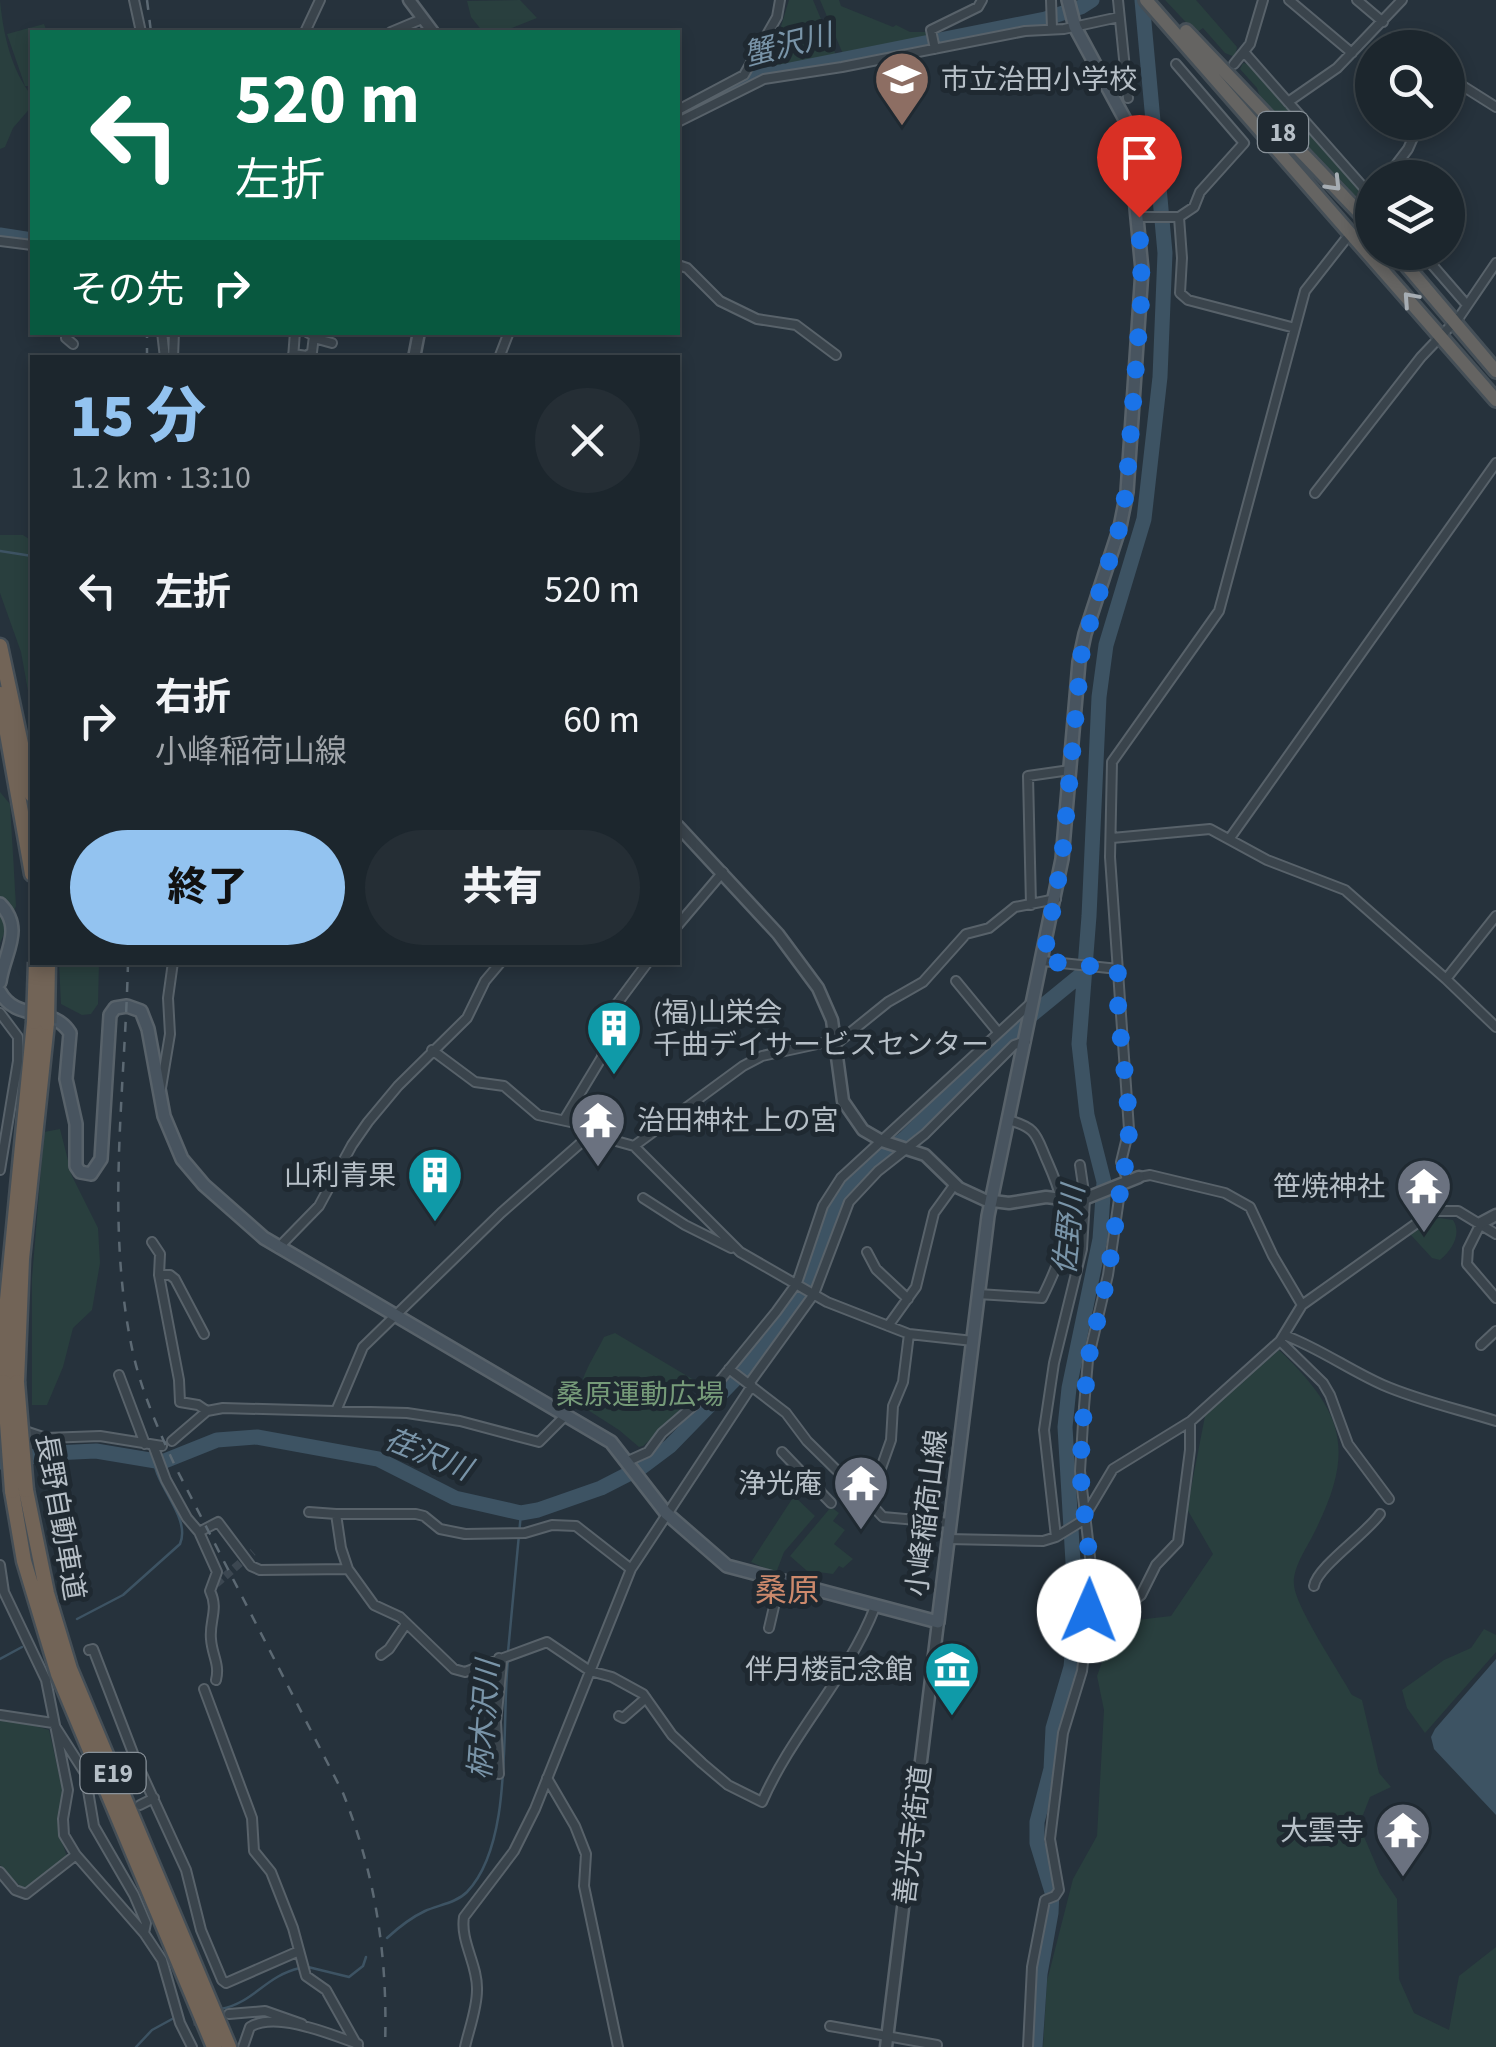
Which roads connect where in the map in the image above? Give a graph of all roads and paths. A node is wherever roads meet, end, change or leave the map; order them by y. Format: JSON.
{"nodes":[{"id":1,"x":134,"y":0,"type":"edge"},
{"id":2,"x":320,"y":0,"type":"edge"},
{"id":3,"x":409,"y":0,"type":"edge"},
{"id":4,"x":780,"y":0,"type":"edge"},
{"id":5,"x":982,"y":0,"type":"edge"},
{"id":6,"x":1118,"y":0,"type":"edge"},
{"id":7,"x":1146,"y":0,"type":"edge"},
{"id":8,"x":1158,"y":0,"type":"edge"},
{"id":9,"x":1262,"y":0,"type":"edge"},
{"id":10,"x":1289,"y":0,"type":"edge"},
{"id":11,"x":1357,"y":0,"type":"edge"},
{"id":12,"x":1402,"y":0,"type":"edge"},
{"id":13,"x":1068,"y":2,"type":"edge"},
{"id":14,"x":1051,"y":4,"type":"edge"},
{"id":15,"x":1119,"y":17,"type":"junction"},
{"id":16,"x":422,"y":19,"type":"junction"},
{"id":17,"x":1383,"y":22,"type":"junction"},
{"id":18,"x":1073,"y":23,"type":"junction"},
{"id":19,"x":1052,"y":27,"type":"junction"},
{"id":20,"x":141,"y":30,"type":"edge"},
{"id":21,"x":306,"y":30,"type":"edge"},
{"id":22,"x":396,"y":30,"type":"edge"},
{"id":23,"x":431,"y":30,"type":"edge"},
{"id":24,"x":1190,"y":42,"type":"junction"},
{"id":25,"x":934,"y":43,"type":"junction"},
{"id":26,"x":1244,"y":52,"type":"junction"},
{"id":27,"x":1352,"y":53,"type":"junction"},
{"id":28,"x":1176,"y":64,"type":"dead end"},
{"id":29,"x":1234,"y":64,"type":"tunnel mouth"},
{"id":30,"x":1210,"y":86,"type":"tunnel mouth"},
{"id":31,"x":1465,"y":89,"type":"edge"},
{"id":32,"x":1202,"y":94,"type":"junction"},
{"id":33,"x":1128,"y":98,"type":"dead end"},
{"id":34,"x":1288,"y":102,"type":"junction"},
{"id":35,"x":1496,"y":106,"type":"edge"},
{"id":36,"x":680,"y":109,"type":"edge"},
{"id":37,"x":680,"y":121,"type":"edge"},
{"id":38,"x":1355,"y":177,"type":"edge"},
{"id":39,"x":1355,"y":209,"type":"edge"},
{"id":40,"x":1177,"y":217,"type":"junction"},
{"id":41,"x":1143,"y":218,"type":"junction"},
{"id":42,"x":1345,"y":240,"type":"dead end"},
{"id":43,"x":0,"y":241,"type":"edge"},
{"id":44,"x":30,"y":245,"type":"edge"},
{"id":45,"x":1496,"y":264,"type":"edge"},
{"id":46,"x":680,"y":266,"type":"edge"},
{"id":47,"x":1411,"y":270,"type":"edge"},
{"id":48,"x":1437,"y":270,"type":"edge"},
{"id":49,"x":1468,"y":305,"type":"junction"},
{"id":50,"x":1455,"y":322,"type":"junction"},
{"id":51,"x":1295,"y":328,"type":"junction"},
{"id":52,"x":67,"y":335,"type":"edge"},
{"id":53,"x":310,"y":335,"type":"edge"},
{"id":54,"x":1442,"y":335,"type":"junction"},
{"id":55,"x":332,"y":343,"type":"dead end"},
{"id":56,"x":74,"y":344,"type":"dead end"},
{"id":57,"x":836,"y":355,"type":"dead end"},
{"id":58,"x":1496,"y":372,"type":"edge"},
{"id":59,"x":1496,"y":400,"type":"edge"},
{"id":60,"x":1496,"y":462,"type":"edge"},
{"id":61,"x":1315,"y":493,"type":"dead end"},
{"id":62,"x":0,"y":646,"type":"edge"},
{"id":63,"x":0,"y":694,"type":"edge"},
{"id":64,"x":1071,"y":770,"type":"junction"},
{"id":65,"x":30,"y":785,"type":"edge"},
{"id":66,"x":680,"y":828,"type":"edge"},
{"id":67,"x":1112,"y":838,"type":"junction"},
{"id":68,"x":1230,"y":838,"type":"junction"},
{"id":69,"x":30,"y":846,"type":"edge"},
{"id":70,"x":723,"y":872,"type":"junction"},
{"id":71,"x":1056,"y":899,"type":"junction"},
{"id":72,"x":0,"y":904,"type":"edge"},
{"id":73,"x":1031,"y":905,"type":"junction"},
{"id":74,"x":1496,"y":916,"type":"edge"},
{"id":75,"x":680,"y":923,"type":"edge"},
{"id":76,"x":1043,"y":961,"type":"junction"},
{"id":77,"x":36,"y":965,"type":"edge"},
{"id":78,"x":48,"y":965,"type":"edge"},
{"id":79,"x":173,"y":965,"type":"edge"},
{"id":80,"x":498,"y":965,"type":"edge"},
{"id":81,"x":646,"y":965,"type":"edge"},
{"id":82,"x":1118,"y":969,"type":"junction"},
{"id":83,"x":1446,"y":979,"type":"junction"},
{"id":84,"x":956,"y":981,"type":"dead end"},
{"id":85,"x":0,"y":982,"type":"edge"},
{"id":86,"x":0,"y":992,"type":"edge"},
{"id":87,"x":1032,"y":1003,"type":"junction"},
{"id":88,"x":0,"y":1013,"type":"edge"},
{"id":89,"x":40,"y":1023,"type":"junction"},
{"id":90,"x":1496,"y":1027,"type":"edge"},
{"id":91,"x":998,"y":1032,"type":"junction"},
{"id":92,"x":1027,"y":1035,"type":"junction"},
{"id":93,"x":836,"y":1042,"type":"junction"},
{"id":94,"x":432,"y":1050,"type":"junction"},
{"id":95,"x":160,"y":1092,"type":"junction"},
{"id":96,"x":564,"y":1120,"type":"junction"},
{"id":97,"x":1008,"y":1120,"type":"junction"},
{"id":98,"x":591,"y":1134,"type":"junction"},
{"id":99,"x":885,"y":1142,"type":"junction"},
{"id":100,"x":634,"y":1146,"type":"junction"},
{"id":101,"x":906,"y":1148,"type":"junction"},
{"id":102,"x":1080,"y":1165,"type":"dead end"},
{"id":103,"x":0,"y":1170,"type":"edge"},
{"id":104,"x":1126,"y":1183,"type":"junction"},
{"id":105,"x":955,"y":1184,"type":"junction"},
{"id":106,"x":642,"y":1198,"type":"dead end"},
{"id":107,"x":1086,"y":1199,"type":"junction"},
{"id":108,"x":991,"y":1201,"type":"junction"},
{"id":109,"x":1064,"y":1201,"type":"junction"},
{"id":110,"x":1496,"y":1215,"type":"edge"},
{"id":111,"x":1481,"y":1224,"type":"junction"},
{"id":112,"x":1496,"y":1234,"type":"edge"},
{"id":113,"x":152,"y":1242,"type":"dead end"},
{"id":114,"x":278,"y":1248,"type":"junction"},
{"id":115,"x":740,"y":1252,"type":"junction"},
{"id":116,"x":867,"y":1252,"type":"dead end"},
{"id":117,"x":159,"y":1276,"type":"junction"},
{"id":118,"x":798,"y":1284,"type":"junction"},
{"id":119,"x":814,"y":1293,"type":"junction"},
{"id":120,"x":978,"y":1294,"type":"junction"},
{"id":121,"x":1496,"y":1298,"type":"edge"},
{"id":122,"x":908,"y":1299,"type":"junction"},
{"id":123,"x":1302,"y":1305,"type":"junction"},
{"id":124,"x":395,"y":1316,"type":"junction"},
{"id":125,"x":888,"y":1326,"type":"junction"},
{"id":126,"x":1496,"y":1332,"type":"edge"},
{"id":127,"x":204,"y":1334,"type":"dead end"},
{"id":128,"x":908,"y":1334,"type":"junction"},
{"id":129,"x":1282,"y":1338,"type":"junction"},
{"id":130,"x":972,"y":1340,"type":"junction"},
{"id":131,"x":1481,"y":1345,"type":"dead end"},
{"id":132,"x":731,"y":1370,"type":"junction"},
{"id":133,"x":119,"y":1375,"type":"dead end"},
{"id":134,"x":749,"y":1385,"type":"junction"},
{"id":135,"x":336,"y":1411,"type":"junction"},
{"id":136,"x":207,"y":1412,"type":"junction"},
{"id":137,"x":566,"y":1415,"type":"junction"},
{"id":138,"x":1496,"y":1421,"type":"edge"},
{"id":139,"x":1190,"y":1422,"type":"junction"},
{"id":140,"x":0,"y":1431,"type":"edge"},
{"id":141,"x":172,"y":1441,"type":"dead end"},
{"id":142,"x":154,"y":1446,"type":"junction"},
{"id":143,"x":782,"y":1452,"type":"dead end"},
{"id":144,"x":628,"y":1462,"type":"junction"},
{"id":145,"x":19,"y":1490,"type":"junction"},
{"id":146,"x":1390,"y":1499,"type":"dead end"},
{"id":147,"x":869,"y":1502,"type":"junction"},
{"id":148,"x":831,"y":1503,"type":"dead end"},
{"id":149,"x":309,"y":1512,"type":"dead end"},
{"id":150,"x":666,"y":1513,"type":"junction"},
{"id":151,"x":336,"y":1514,"type":"junction"},
{"id":152,"x":1380,"y":1514,"type":"dead end"},
{"id":153,"x":1084,"y":1520,"type":"junction"},
{"id":154,"x":950,"y":1523,"type":"junction"},
{"id":155,"x":200,"y":1532,"type":"junction"},
{"id":156,"x":1057,"y":1537,"type":"junction"},
{"id":157,"x":948,"y":1539,"type":"junction"},
{"id":158,"x":0,"y":1565,"type":"edge"},
{"id":159,"x":348,"y":1568,"type":"junction"},
{"id":160,"x":631,"y":1569,"type":"junction"},
{"id":161,"x":780,"y":1580,"type":"junction"},
{"id":162,"x":1314,"y":1586,"type":"dead end"},
{"id":163,"x":876,"y":1607,"type":"junction"},
{"id":164,"x":938,"y":1622,"type":"junction"},
{"id":165,"x":406,"y":1624,"type":"junction"},
{"id":166,"x":768,"y":1628,"type":"dead end"},
{"id":167,"x":89,"y":1650,"type":"dead end"},
{"id":168,"x":381,"y":1655,"type":"dead end"},
{"id":169,"x":501,"y":1657,"type":"junction"},
{"id":170,"x":1084,"y":1657,"type":"junction"},
{"id":171,"x":590,"y":1671,"type":"junction"},
{"id":172,"x":216,"y":1680,"type":"dead end"},
{"id":173,"x":204,"y":1689,"type":"dead end"},
{"id":174,"x":646,"y":1698,"type":"junction"},
{"id":175,"x":0,"y":1715,"type":"edge"},
{"id":176,"x":619,"y":1716,"type":"dead end"},
{"id":177,"x":54,"y":1723,"type":"junction"},
{"id":178,"x":499,"y":1774,"type":"dead end"},
{"id":179,"x":547,"y":1778,"type":"junction"},
{"id":180,"x":154,"y":1798,"type":"junction"},
{"id":181,"x":140,"y":1805,"type":"dead end"},
{"id":182,"x":105,"y":1821,"type":"dead end"},
{"id":183,"x":94,"y":1826,"type":"junction"},
{"id":184,"x":76,"y":1856,"type":"junction"},
{"id":185,"x":0,"y":1872,"type":"edge"},
{"id":186,"x":144,"y":1933,"type":"junction"},
{"id":187,"x":299,"y":1952,"type":"junction"},
{"id":188,"x":229,"y":2014,"type":"tunnel mouth"},
{"id":189,"x":193,"y":2022,"type":"tunnel mouth"},
{"id":190,"x":182,"y":2026,"type":"junction"},
{"id":191,"x":306,"y":2026,"type":"junction"},
{"id":192,"x":830,"y":2026,"type":"dead end"},
{"id":193,"x":887,"y":2041,"type":"edge"},
{"id":194,"x":936,"y":2045,"type":"edge"},
{"id":195,"x":358,"y":2046,"type":"edge"},
{"id":196,"x":192,"y":2047,"type":"edge"},
{"id":197,"x":214,"y":2047,"type":"edge"},
{"id":198,"x":229,"y":2047,"type":"edge"},
{"id":199,"x":243,"y":2047,"type":"edge"},
{"id":200,"x":465,"y":2047,"type":"edge"},
{"id":201,"x":618,"y":2047,"type":"edge"},
{"id":202,"x":1028,"y":2047,"type":"edge"}],
"edges":[{"from":1,"to":20,"type":"street"},
{"from":2,"to":21,"type":"street"},
{"from":3,"to":16,"type":"street"},
{"from":4,"to":36,"type":"street"},
{"from":5,"to":25,"type":"street"},
{"from":6,"to":15,"type":"street"},
{"from":7,"to":24,"type":"highway","number":"18"},
{"from":8,"to":24,"type":"highway","number":"18"},
{"from":9,"to":26,"type":"street"},
{"from":10,"to":27,"type":"street"},
{"from":11,"to":17,"type":"street"},
{"from":12,"to":17,"type":"street"},
{"from":13,"to":18,"type":"main road","name":"小峰稲荷山線"},
{"from":14,"to":19,"type":"street"},
{"from":15,"to":18,"type":"street"},
{"from":15,"to":33,"type":"street"},
{"from":16,"to":22,"type":"street"},
{"from":16,"to":23,"type":"street"},
{"from":17,"to":27,"type":"street"},
{"from":18,"to":19,"type":"street"},
{"from":18,"to":41,"type":"main road","name":"小峰稲荷山線"},
{"from":19,"to":25,"type":"street"},
{"from":24,"to":39,"type":"highway","number":"18","one_way":true},
{"from":54,"to":24,"type":"highway","number":"18","one_way":true},
{"from":25,"to":37,"type":"street"},
{"from":26,"to":29,"type":"street"},
{"from":26,"to":34,"type":"street"},
{"from":27,"to":34,"type":"street"},
{"from":28,"to":32,"type":"street"},
{"from":30,"to":32,"type":"street"},
{"from":31,"to":35,"type":"street"},
{"from":32,"to":40,"type":"street"},
{"from":34,"to":38,"type":"street"},
{"from":40,"to":41,"type":"street"},
{"from":40,"to":51,"type":"street"},
{"from":41,"to":64,"type":"main road","name":"小峰稲荷山線"},
{"from":42,"to":51,"type":"street"},
{"from":43,"to":44,"type":"street"},
{"from":45,"to":49,"type":"street"},
{"from":46,"to":57,"type":"street"},
{"from":47,"to":50,"type":"highway"},
{"from":48,"to":49,"type":"street"},
{"from":49,"to":50,"type":"street"},
{"from":50,"to":54,"type":"street"},
{"from":50,"to":58,"type":"highway"},
{"from":51,"to":67,"type":"street"},
{"from":52,"to":56,"type":"street"},
{"from":53,"to":55,"type":"street"},
{"from":54,"to":59,"type":"highway","number":"18"},
{"from":54,"to":61,"type":"street"},
{"from":60,"to":68,"type":"street"},
{"from":62,"to":65,"type":"highway"},
{"from":63,"to":69,"type":"highway"},
{"from":64,"to":71,"type":"main road","name":"小峰稲荷山線"},
{"from":64,"to":73,"type":"street"},
{"from":66,"to":70,"type":"street"},
{"from":67,"to":68,"type":"street"},
{"from":67,"to":82,"type":"street"},
{"from":68,"to":83,"type":"street"},
{"from":70,"to":75,"type":"street"},
{"from":70,"to":93,"type":"street"},
{"from":71,"to":73,"type":"street"},
{"from":71,"to":76,"type":"main road","name":"小峰稲荷山線"},
{"from":72,"to":85,"type":"main road"},
{"from":73,"to":93,"type":"street"},
{"from":74,"to":83,"type":"street"},
{"from":76,"to":82,"type":"street"},
{"from":76,"to":87,"type":"main road","name":"小峰稲荷山線"},
{"from":77,"to":89,"type":"highway","name":"長野自動車道","number":"E19","bridge":true},
{"from":78,"to":89,"type":"highway","name":"長野自動車道","number":"E19","bridge":true},
{"from":79,"to":95,"type":"street"},
{"from":80,"to":94,"type":"street"},
{"from":81,"to":96,"type":"street"},
{"from":82,"to":104,"type":"street"},
{"from":83,"to":90,"type":"street"},
{"from":84,"to":91,"type":"street"},
{"from":86,"to":95,"type":"main road","name":"小峰稲荷山線"},
{"from":87,"to":91,"type":"street"},
{"from":87,"to":92,"type":"main road","name":"小峰稲荷山線"},
{"from":88,"to":103,"type":"street"},
{"from":89,"to":145,"type":"highway","name":"長野自動車道","number":"E19","bridge":true},
{"from":91,"to":99,"type":"street"},
{"from":92,"to":97,"type":"main road","name":"小峰稲荷山線"},
{"from":92,"to":101,"type":"street"},
{"from":93,"to":99,"type":"street"},
{"from":93,"to":100,"type":"street"},
{"from":94,"to":96,"type":"street"},
{"from":94,"to":114,"type":"street"},
{"from":95,"to":114,"type":"main road","name":"小峰稲荷山線"},
{"from":96,"to":98,"type":"street"},
{"from":97,"to":108,"type":"main road","name":"小峰稲荷山線"},
{"from":97,"to":109,"type":"street"},
{"from":98,"to":100,"type":"street"},
{"from":98,"to":124,"type":"street"},
{"from":99,"to":101,"type":"street"},
{"from":99,"to":118,"type":"street"},
{"from":100,"to":115,"type":"street"},
{"from":101,"to":105,"type":"street"},
{"from":101,"to":119,"type":"street"},
{"from":102,"to":107,"type":"street"},
{"from":104,"to":107,"type":"street"},
{"from":104,"to":123,"type":"street"},
{"from":104,"to":153,"type":"street"},
{"from":105,"to":108,"type":"street"},
{"from":105,"to":122,"type":"street"},
{"from":106,"to":115,"type":"street"},
{"from":107,"to":109,"type":"street"},
{"from":107,"to":156,"type":"street"},
{"from":108,"to":109,"type":"street"},
{"from":108,"to":120,"type":"main road","name":"小峰稲荷山線"},
{"from":109,"to":120,"type":"street"},
{"from":110,"to":111,"type":"street"},
{"from":111,"to":112,"type":"street"},
{"from":111,"to":121,"type":"street"},
{"from":111,"to":123,"type":"street"},
{"from":113,"to":117,"type":"street"},
{"from":114,"to":124,"type":"main road","name":"小峰稲荷山線"},
{"from":115,"to":118,"type":"street"},
{"from":116,"to":122,"type":"street"},
{"from":117,"to":127,"type":"street"},
{"from":117,"to":136,"type":"street"},
{"from":118,"to":119,"type":"street"},
{"from":118,"to":132,"type":"street"},
{"from":119,"to":125,"type":"street"},
{"from":119,"to":134,"type":"street"},
{"from":120,"to":130,"type":"main road","name":"小峰稲荷山線"},
{"from":122,"to":125,"type":"street"},
{"from":123,"to":129,"type":"street"},
{"from":124,"to":135,"type":"street"},
{"from":124,"to":137,"type":"main road","name":"小峰稲荷山線"},
{"from":125,"to":128,"type":"street"},
{"from":126,"to":131,"type":"street"},
{"from":128,"to":130,"type":"street"},
{"from":128,"to":147,"type":"street"},
{"from":129,"to":138,"type":"street"},
{"from":129,"to":139,"type":"street"},
{"from":129,"to":146,"type":"street"},
{"from":130,"to":154,"type":"main road","name":"小峰稲荷山線"},
{"from":132,"to":134,"type":"street"},
{"from":132,"to":144,"type":"street"},
{"from":133,"to":142,"type":"street"},
{"from":134,"to":147,"type":"street"},
{"from":134,"to":150,"type":"street"},
{"from":135,"to":136,"type":"street"},
{"from":135,"to":137,"type":"street"},
{"from":136,"to":141,"type":"street"},
{"from":137,"to":144,"type":"main road","name":"小峰稲荷山線"},
{"from":139,"to":153,"type":"street"},
{"from":139,"to":170,"type":"street"},
{"from":140,"to":142,"type":"street"},
{"from":142,"to":155,"type":"street"},
{"from":143,"to":148,"type":"street"},
{"from":144,"to":150,"type":"main road","name":"小峰稲荷山線"},
{"from":145,"to":197,"type":"highway","name":"長野自動車道","number":"E19"},
{"from":145,"to":198,"type":"highway","name":"長野自動車道","number":"E19"},
{"from":147,"to":154,"type":"street"},
{"from":149,"to":151,"type":"street"},
{"from":150,"to":160,"type":"street"},
{"from":150,"to":161,"type":"main road","name":"小峰稲荷山線"},
{"from":151,"to":159,"type":"street"},
{"from":151,"to":160,"type":"street"},
{"from":152,"to":162,"type":"street"},
{"from":153,"to":156,"type":"street"},
{"from":153,"to":170,"type":"street"},
{"from":154,"to":157,"type":"main road","name":"小峰稲荷山線"},
{"from":155,"to":159,"type":"street"},
{"from":155,"to":172,"type":"street"},
{"from":156,"to":157,"type":"street"},
{"from":157,"to":164,"type":"main road","name":"小峰稲荷山線"},
{"from":158,"to":177,"type":"street"},
{"from":159,"to":165,"type":"street"},
{"from":160,"to":171,"type":"street"},
{"from":161,"to":163,"type":"main road","name":"小峰稲荷山線"},
{"from":161,"to":166,"type":"street"},
{"from":163,"to":164,"type":"main road","name":"小峰稲荷山線"},
{"from":163,"to":174,"type":"street"},
{"from":164,"to":193,"type":"street","name":"善光寺街道"},
{"from":165,"to":168,"type":"street"},
{"from":165,"to":169,"type":"street"},
{"from":167,"to":180,"type":"street"},
{"from":169,"to":171,"type":"street"},
{"from":169,"to":178,"type":"street"},
{"from":170,"to":202,"type":"street"},
{"from":171,"to":174,"type":"street"},
{"from":171,"to":179,"type":"street"},
{"from":173,"to":187,"type":"street"},
{"from":174,"to":176,"type":"street"},
{"from":175,"to":177,"type":"street"},
{"from":177,"to":183,"type":"street"},
{"from":177,"to":184,"type":"street"},
{"from":179,"to":200,"type":"street"},
{"from":179,"to":201,"type":"street"},
{"from":180,"to":181,"type":"street"},
{"from":180,"to":187,"type":"street"},
{"from":182,"to":183,"type":"street"},
{"from":183,"to":186,"type":"street"},
{"from":184,"to":185,"type":"street"},
{"from":184,"to":186,"type":"street"},
{"from":186,"to":190,"type":"street"},
{"from":187,"to":195,"type":"street"},
{"from":188,"to":191,"type":"street"},
{"from":189,"to":190,"type":"street"},
{"from":190,"to":196,"type":"street"},
{"from":191,"to":195,"type":"street"},
{"from":191,"to":199,"type":"street"},
{"from":192,"to":193,"type":"street"},
{"from":193,"to":194,"type":"street"}]}
